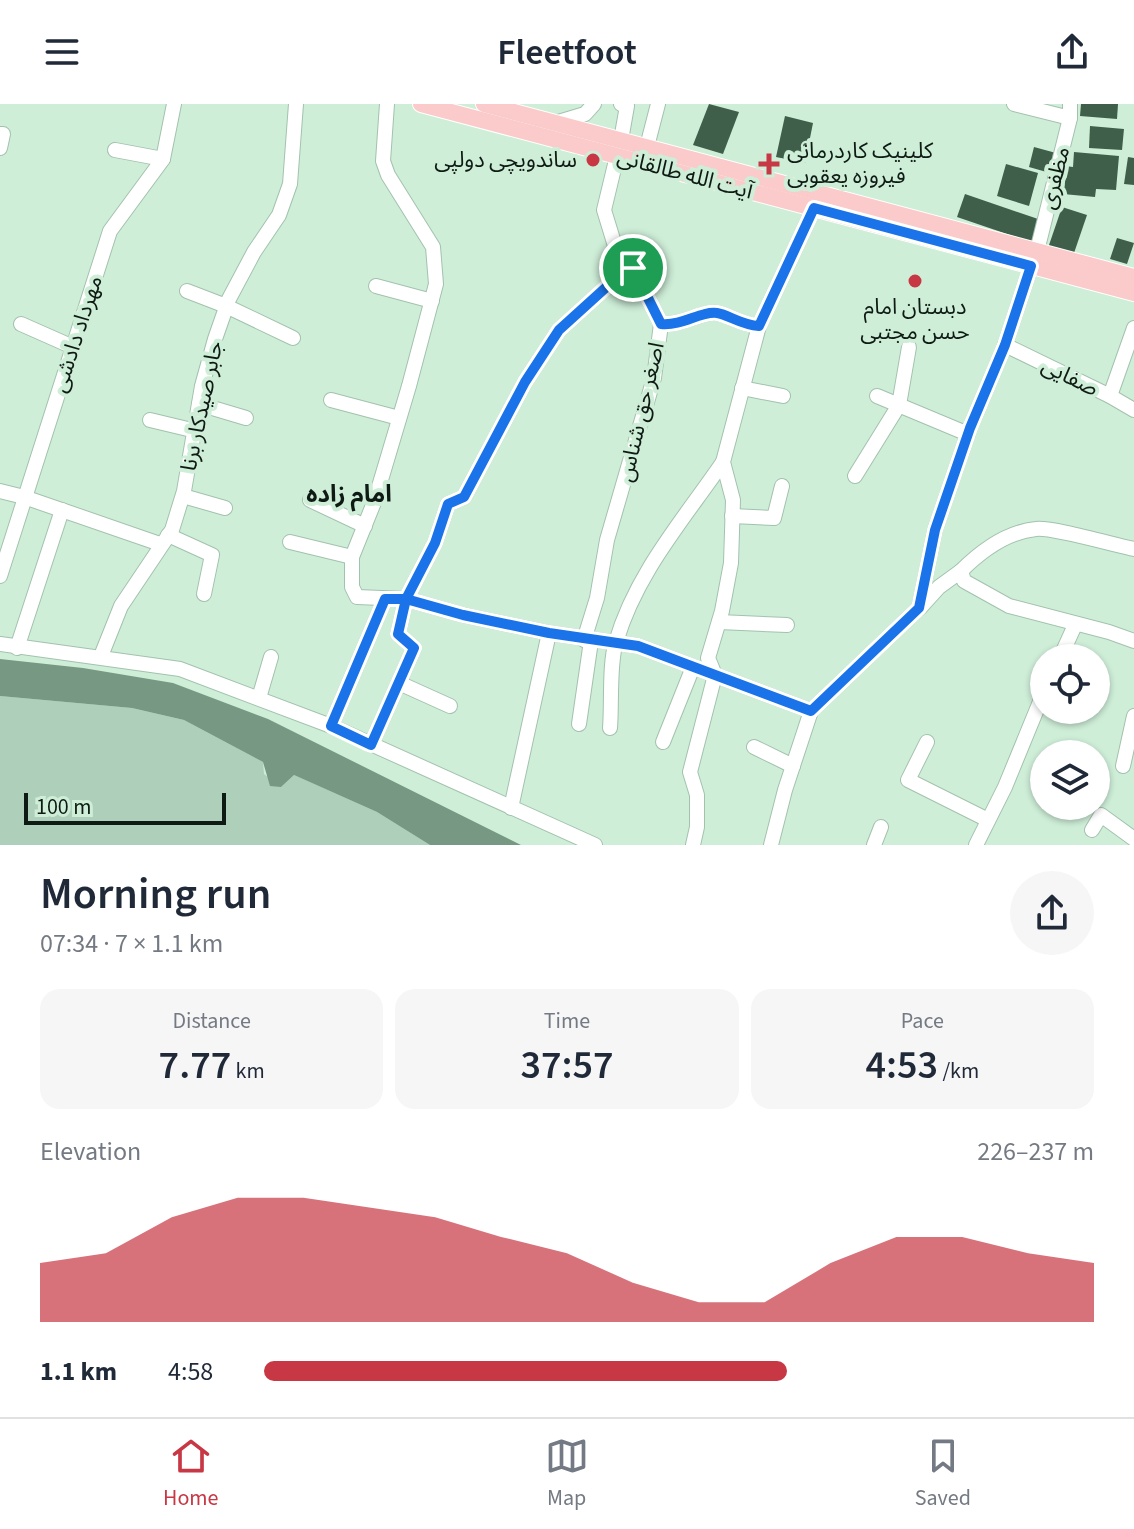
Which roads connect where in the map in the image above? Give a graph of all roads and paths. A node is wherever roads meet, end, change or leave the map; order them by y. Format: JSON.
{"nodes":[{"id":1,"x":174,"y":104,"type":"edge"},
{"id":2,"x":296,"y":104,"type":"edge"},
{"id":3,"x":387,"y":104,"type":"edge"},
{"id":4,"x":421,"y":104,"type":"edge"},
{"id":5,"x":484,"y":104,"type":"edge"},
{"id":6,"x":594,"y":104,"type":"edge"},
{"id":7,"x":621,"y":104,"type":"edge"},
{"id":8,"x":658,"y":104,"type":"edge"},
{"id":9,"x":1014,"y":104,"type":"edge"},
{"id":10,"x":1070,"y":111,"type":"edge"},
{"id":11,"x":555,"y":123,"type":"junction"},
{"id":12,"x":0,"y":134,"type":"edge"},
{"id":13,"x":0,"y":148,"type":"edge"},
{"id":14,"x":619,"y":148,"type":"junction"},
{"id":15,"x":115,"y":150,"type":"dead end"},
{"id":16,"x":645,"y":155,"type":"junction"},
{"id":17,"x":163,"y":159,"type":"junction"},
{"id":18,"x":814,"y":208,"type":"junction"},
{"id":19,"x":1034,"y":259,"type":"junction"},
{"id":20,"x":623,"y":272,"type":"junction"},
{"id":21,"x":1134,"y":277,"type":"edge"},
{"id":22,"x":376,"y":286,"type":"dead end"},
{"id":23,"x":187,"y":291,"type":"dead end"},
{"id":24,"x":1134,"y":293,"type":"edge"},
{"id":25,"x":432,"y":301,"type":"junction"},
{"id":26,"x":226,"y":306,"type":"junction"},
{"id":27,"x":21,"y":324,"type":"dead end"},
{"id":28,"x":661,"y":324,"type":"junction"},
{"id":29,"x":759,"y":326,"type":"junction"},
{"id":30,"x":1134,"y":328,"type":"edge"},
{"id":31,"x":293,"y":338,"type":"dead end"},
{"id":32,"x":1005,"y":345,"type":"junction"},
{"id":33,"x":73,"y":347,"type":"junction"},
{"id":34,"x":909,"y":347,"type":"dead end"},
{"id":35,"x":742,"y":388,"type":"junction"},
{"id":36,"x":783,"y":396,"type":"dead end"},
{"id":37,"x":877,"y":396,"type":"dead end"},
{"id":38,"x":1110,"y":396,"type":"junction"},
{"id":39,"x":331,"y":400,"type":"dead end"},
{"id":40,"x":199,"y":404,"type":"junction"},
{"id":41,"x":899,"y":405,"type":"junction"},
{"id":42,"x":1134,"y":410,"type":"edge"},
{"id":43,"x":246,"y":418,"type":"dead end"},
{"id":44,"x":399,"y":418,"type":"junction"},
{"id":45,"x":150,"y":420,"type":"dead end"},
{"id":46,"x":196,"y":431,"type":"junction"},
{"id":47,"x":968,"y":434,"type":"junction"},
{"id":48,"x":723,"y":462,"type":"junction"},
{"id":49,"x":855,"y":476,"type":"dead end"},
{"id":50,"x":782,"y":486,"type":"dead end"},
{"id":51,"x":0,"y":491,"type":"edge"},
{"id":52,"x":183,"y":496,"type":"junction"},
{"id":53,"x":24,"y":497,"type":"junction"},
{"id":54,"x":310,"y":500,"type":"dead end"},
{"id":55,"x":225,"y":508,"type":"dead end"},
{"id":56,"x":62,"y":510,"type":"junction"},
{"id":57,"x":732,"y":516,"type":"junction"},
{"id":58,"x":365,"y":526,"type":"junction"},
{"id":59,"x":164,"y":540,"type":"junction"},
{"id":60,"x":290,"y":542,"type":"dead end"},
{"id":61,"x":1134,"y":549,"type":"edge"},
{"id":62,"x":352,"y":557,"type":"junction"},
{"id":63,"x":961,"y":571,"type":"junction"},
{"id":64,"x":0,"y":576,"type":"edge"},
{"id":65,"x":204,"y":594,"type":"dead end"},
{"id":66,"x":385,"y":599,"type":"junction"},
{"id":67,"x":406,"y":599,"type":"junction"},
{"id":68,"x":919,"y":608,"type":"junction"},
{"id":69,"x":719,"y":622,"type":"junction"},
{"id":70,"x":787,"y":625,"type":"dead end"},
{"id":71,"x":1075,"y":625,"type":"junction"},
{"id":72,"x":549,"y":633,"type":"junction"},
{"id":73,"x":588,"y":641,"type":"junction"},
{"id":74,"x":1134,"y":641,"type":"edge"},
{"id":75,"x":0,"y":644,"type":"edge"},
{"id":76,"x":615,"y":644,"type":"junction"},
{"id":77,"x":1066,"y":644,"type":"edge"},
{"id":78,"x":17,"y":648,"type":"junction"},
{"id":79,"x":101,"y":656,"type":"junction"},
{"id":80,"x":271,"y":657,"type":"dead end"},
{"id":81,"x":693,"y":667,"type":"junction"},
{"id":82,"x":715,"y":675,"type":"junction"},
{"id":83,"x":399,"y":683,"type":"junction"},
{"id":84,"x":259,"y":698,"type":"junction"},
{"id":85,"x":450,"y":706,"type":"dead end"},
{"id":86,"x":811,"y":711,"type":"junction"},
{"id":87,"x":1134,"y":716,"type":"edge"},
{"id":88,"x":579,"y":724,"type":"dead end"},
{"id":89,"x":1031,"y":724,"type":"edge"},
{"id":90,"x":331,"y":726,"type":"junction"},
{"id":91,"x":610,"y":728,"type":"dead end"},
{"id":92,"x":663,"y":742,"type":"dead end"},
{"id":93,"x":927,"y":742,"type":"dead end"},
{"id":94,"x":371,"y":745,"type":"junction"},
{"id":95,"x":754,"y":747,"type":"dead end"},
{"id":96,"x":793,"y":766,"type":"junction"},
{"id":97,"x":1123,"y":766,"type":"dead end"},
{"id":98,"x":511,"y":808,"type":"junction"},
{"id":99,"x":988,"y":820,"type":"junction"},
{"id":100,"x":881,"y":827,"type":"dead end"},
{"id":101,"x":1092,"y":830,"type":"dead end"},
{"id":102,"x":1134,"y":839,"type":"edge"},
{"id":103,"x":595,"y":845,"type":"edge"},
{"id":104,"x":693,"y":845,"type":"edge"},
{"id":105,"x":771,"y":845,"type":"edge"},
{"id":106,"x":874,"y":845,"type":"edge"},
{"id":107,"x":976,"y":845,"type":"edge"}],
"edges":[{"from":1,"to":17,"type":"street","name":"مهرداد دادشی"},
{"from":2,"to":26,"type":"street","name":"جابر صیدکار برنا"},
{"from":3,"to":25,"type":"street"},
{"from":4,"to":14,"type":"main road","name":"آیت الله طالقانی"},
{"from":5,"to":11,"type":"main road","name":"آیت الله طالقانی"},
{"from":6,"to":11,"type":"street"},
{"from":7,"to":14,"type":"street","name":"اصغر حق شناس"},
{"from":8,"to":16,"type":"street"},
{"from":9,"to":10,"type":"street"},
{"from":10,"to":19,"type":"street","name":"مظفری"},
{"from":11,"to":14,"type":"main road","name":"آیت الله طالقانی"},
{"from":12,"to":13,"type":"street"},
{"from":14,"to":16,"type":"main road","name":"آیت الله طالقانی"},
{"from":14,"to":20,"type":"street","name":"اصغر حق شناس"},
{"from":15,"to":17,"type":"street"},
{"from":16,"to":18,"type":"main road","name":"آیت الله طالقانی"},
{"from":16,"to":19,"type":"main road","name":"آیت الله طالقانی"},
{"from":17,"to":33,"type":"street","name":"مهرداد دادشی"},
{"from":18,"to":19,"type":"main road","name":"آیت الله طالقانی"},
{"from":18,"to":29,"type":"street"},
{"from":19,"to":21,"type":"main road","name":"آیت الله طالقانی"},
{"from":19,"to":24,"type":"main road","name":"آیت الله طالقانی"},
{"from":19,"to":32,"type":"street","name":"مظفری"},
{"from":20,"to":28,"type":"street","name":"اصغر حق شناس"},
{"from":20,"to":67,"type":"street"},
{"from":22,"to":25,"type":"street"},
{"from":23,"to":26,"type":"street"},
{"from":25,"to":44,"type":"street"},
{"from":26,"to":31,"type":"street"},
{"from":26,"to":40,"type":"street","name":"جابر صیدکار برنا"},
{"from":27,"to":33,"type":"street"},
{"from":28,"to":29,"type":"street"},
{"from":28,"to":73,"type":"street","name":"اصغر حق شناس"},
{"from":29,"to":35,"type":"street"},
{"from":30,"to":38,"type":"street"},
{"from":32,"to":38,"type":"street","name":"صفایی"},
{"from":32,"to":47,"type":"street","name":"مظفری"},
{"from":33,"to":53,"type":"street","name":"مهرداد دادشی"},
{"from":34,"to":41,"type":"street"},
{"from":35,"to":36,"type":"street"},
{"from":35,"to":48,"type":"street"},
{"from":37,"to":41,"type":"street"},
{"from":38,"to":42,"type":"street","name":"صفایی"},
{"from":39,"to":44,"type":"street"},
{"from":40,"to":43,"type":"street"},
{"from":40,"to":46,"type":"street","name":"جابر صیدکار برنا"},
{"from":41,"to":47,"type":"street"},
{"from":41,"to":49,"type":"street"},
{"from":44,"to":58,"type":"street"},
{"from":45,"to":46,"type":"street"},
{"from":46,"to":52,"type":"street","name":"جابر صیدکار برنا"},
{"from":47,"to":68,"type":"street","name":"مظفری"},
{"from":48,"to":57,"type":"street"},
{"from":48,"to":76,"type":"street"},
{"from":50,"to":57,"type":"street"},
{"from":51,"to":53,"type":"street"},
{"from":52,"to":55,"type":"street"},
{"from":52,"to":59,"type":"street","name":"جابر صیدکار برنا"},
{"from":53,"to":56,"type":"street"},
{"from":53,"to":64,"type":"street","name":"مهرداد دادشی"},
{"from":54,"to":58,"type":"street"},
{"from":56,"to":59,"type":"street"},
{"from":56,"to":78,"type":"street"},
{"from":57,"to":69,"type":"street"},
{"from":58,"to":62,"type":"street"},
{"from":59,"to":65,"type":"street"},
{"from":59,"to":79,"type":"street","name":"جابر صیدکار برنا"},
{"from":60,"to":62,"type":"street"},
{"from":61,"to":63,"type":"street"},
{"from":62,"to":66,"type":"street"},
{"from":63,"to":68,"type":"street"},
{"from":63,"to":71,"type":"street"},
{"from":66,"to":67,"type":"street"},
{"from":66,"to":90,"type":"street"},
{"from":67,"to":72,"type":"street"},
{"from":67,"to":83,"type":"street"},
{"from":68,"to":86,"type":"street"},
{"from":69,"to":70,"type":"street"},
{"from":69,"to":82,"type":"street"},
{"from":71,"to":74,"type":"street"},
{"from":71,"to":77,"type":"street"},
{"from":72,"to":73,"type":"street"},
{"from":72,"to":98,"type":"street"},
{"from":73,"to":76,"type":"street"},
{"from":73,"to":88,"type":"street","name":"اصغر حق شناس"},
{"from":75,"to":78,"type":"street"},
{"from":76,"to":81,"type":"street"},
{"from":76,"to":91,"type":"street"},
{"from":78,"to":79,"type":"street"},
{"from":79,"to":84,"type":"street"},
{"from":80,"to":84,"type":"street"},
{"from":81,"to":82,"type":"street"},
{"from":81,"to":92,"type":"street"},
{"from":82,"to":86,"type":"street"},
{"from":82,"to":104,"type":"street"},
{"from":83,"to":85,"type":"street"},
{"from":83,"to":94,"type":"street"},
{"from":84,"to":90,"type":"street"},
{"from":86,"to":96,"type":"street"},
{"from":87,"to":97,"type":"street"},
{"from":89,"to":99,"type":"street"},
{"from":90,"to":94,"type":"street"},
{"from":93,"to":99,"type":"street"},
{"from":94,"to":98,"type":"street"},
{"from":95,"to":96,"type":"street"},
{"from":96,"to":105,"type":"street"},
{"from":98,"to":103,"type":"street"},
{"from":99,"to":107,"type":"street"},
{"from":100,"to":106,"type":"street"},
{"from":101,"to":102,"type":"street"}]}
